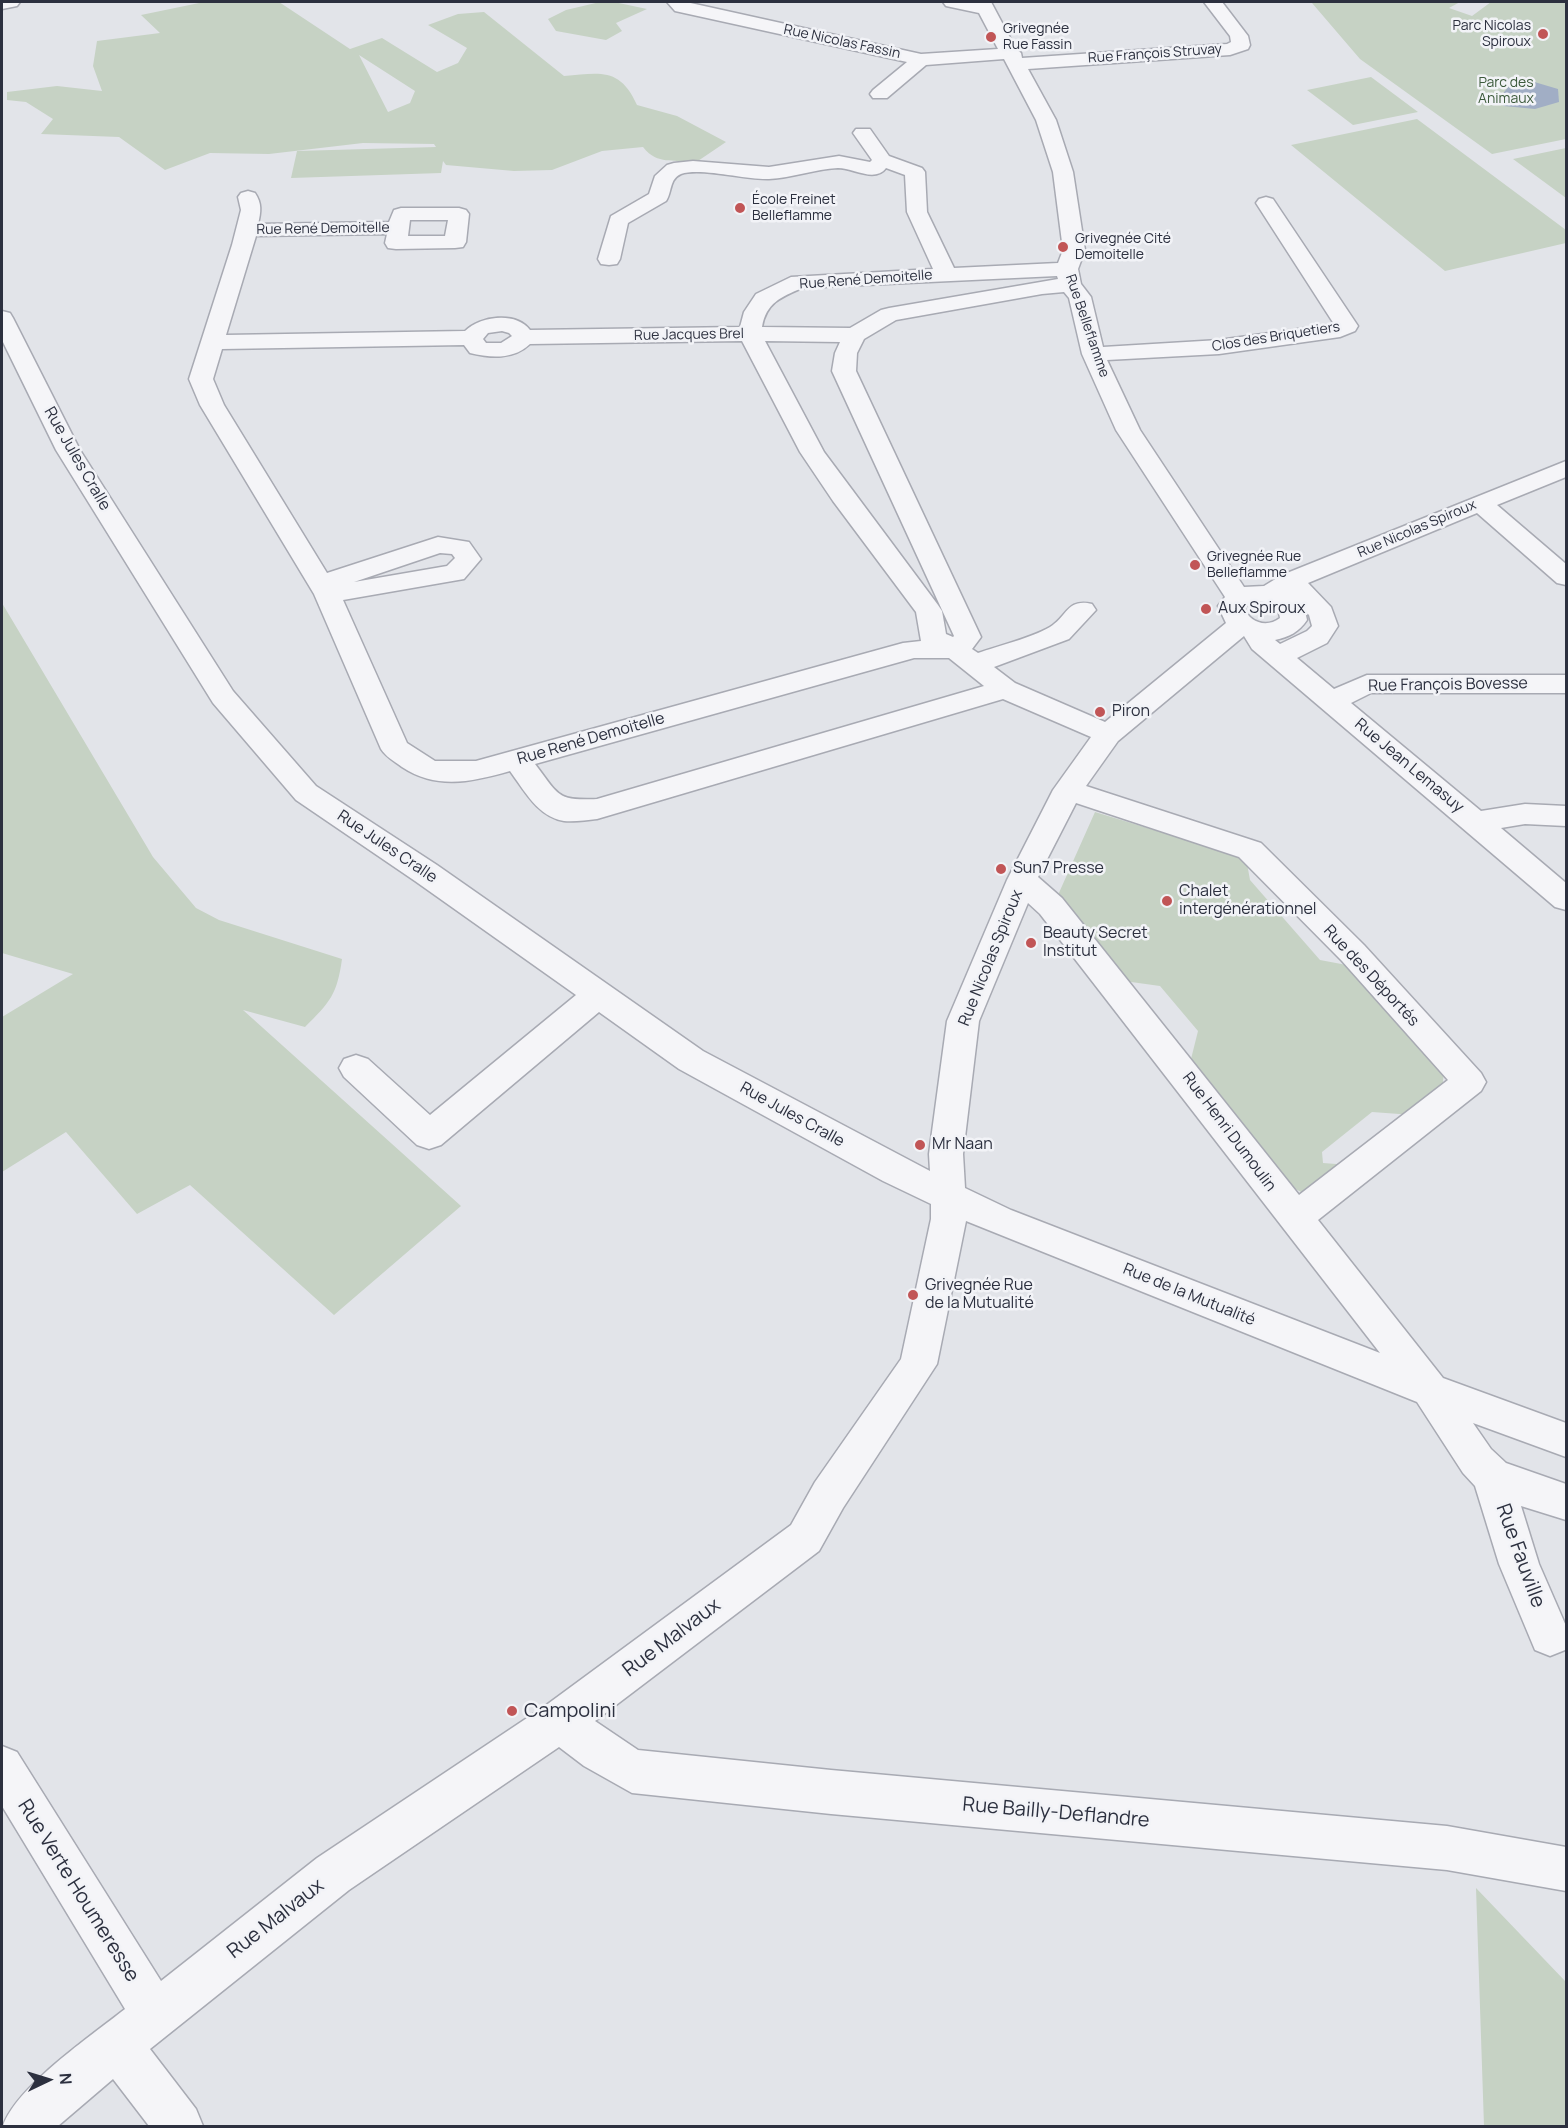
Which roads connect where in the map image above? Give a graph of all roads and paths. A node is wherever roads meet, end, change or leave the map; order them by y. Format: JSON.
{"nodes":[{"id":1,"x":11,"y":2,"type":"edge"},
{"id":2,"x":676,"y":2,"type":"edge"},
{"id":3,"x":952,"y":2,"type":"edge"},
{"id":4,"x":1213,"y":2,"type":"edge"},
{"id":5,"x":2,"y":4,"type":"edge"},
{"id":6,"x":984,"y":5,"type":"edge"},
{"id":7,"x":1015,"y":59,"type":"junction"},
{"id":8,"x":921,"y":60,"type":"junction"},
{"id":9,"x":880,"y":94,"type":"dead end"},
{"id":10,"x":863,"y":133,"type":"dead end"},
{"id":11,"x":882,"y":160,"type":"junction"},
{"id":12,"x":248,"y":196,"type":"dead end"},
{"id":13,"x":1266,"y":203,"type":"dead end"},
{"id":14,"x":399,"y":228,"type":"dead end"},
{"id":15,"x":246,"y":230,"type":"junction"},
{"id":16,"x":609,"y":259,"type":"dead end"},
{"id":17,"x":947,"y":275,"type":"junction"},
{"id":18,"x":1069,"y":277,"type":"junction"},
{"id":19,"x":1039,"y":279,"type":"junction"},
{"id":20,"x":2,"y":318,"type":"edge"},
{"id":21,"x":750,"y":334,"type":"junction"},
{"id":22,"x":855,"y":335,"type":"junction"},
{"id":23,"x":212,"y":342,"type":"junction"},
{"id":24,"x":1093,"y":354,"type":"junction"},
{"id":25,"x":1566,"y":468,"type":"edge"},
{"id":26,"x":1480,"y":503,"type":"junction"},
{"id":27,"x":1566,"y":577,"type":"edge"},
{"id":28,"x":1280,"y":587,"type":"junction"},
{"id":29,"x":1083,"y":610,"type":"dead end"},
{"id":30,"x":1245,"y":618,"type":"junction"},
{"id":31,"x":1279,"y":656,"type":"junction"},
{"id":32,"x":966,"y":657,"type":"junction"},
{"id":33,"x":1566,"y":684,"type":"edge"},
{"id":34,"x":1005,"y":689,"type":"junction"},
{"id":35,"x":1332,"y":701,"type":"junction"},
{"id":36,"x":1108,"y":735,"type":"junction"},
{"id":37,"x":517,"y":760,"type":"junction"},
{"id":38,"x":1068,"y":790,"type":"junction"},
{"id":39,"x":1566,"y":816,"type":"edge"},
{"id":40,"x":1477,"y":822,"type":"junction"},
{"id":41,"x":1022,"y":880,"type":"junction"},
{"id":42,"x":1566,"y":899,"type":"edge"},
{"id":43,"x":598,"y":995,"type":"junction"},
{"id":44,"x":356,"y":1068,"type":"dead end"},
{"id":45,"x":949,"y":1197,"type":"junction"},
{"id":46,"x":1295,"y":1218,"type":"junction"},
{"id":47,"x":1430,"y":1390,"type":"junction"},
{"id":48,"x":1566,"y":1440,"type":"edge"},
{"id":49,"x":1492,"y":1476,"type":"junction"},
{"id":50,"x":1566,"y":1502,"type":"edge"},
{"id":51,"x":1550,"y":1636,"type":"dead end"},
{"id":52,"x":560,"y":1721,"type":"junction"},
{"id":53,"x":2,"y":1767,"type":"edge"},
{"id":54,"x":1566,"y":1869,"type":"edge"},
{"id":55,"x":154,"y":2014,"type":"junction"},
{"id":56,"x":117,"y":2044,"type":"junction"},
{"id":57,"x":27,"y":2127,"type":"edge"},
{"id":58,"x":178,"y":2127,"type":"edge"}],
"edges":[{"from":1,"to":5,"type":"street"},
{"from":2,"to":8,"type":"street","name":"Rue Nicolas Fassin"},
{"from":3,"to":6,"type":"street"},
{"from":4,"to":7,"type":"street","name":"Rue François Struvay"},
{"from":6,"to":7,"type":"street","name":"Rue Belleflamme"},
{"from":7,"to":8,"type":"street","name":"Rue Nicolas Fassin"},
{"from":7,"to":18,"type":"street","name":"Rue Belleflamme"},
{"from":8,"to":9,"type":"street"},
{"from":10,"to":11,"type":"street"},
{"from":11,"to":16,"type":"street"},
{"from":11,"to":17,"type":"street"},
{"from":12,"to":15,"type":"street","name":"Rue René Demoitelle"},
{"from":13,"to":24,"type":"street","name":"Clos des Briquetiers"},
{"from":14,"to":15,"type":"street","name":"Rue René Demoitelle"},
{"from":15,"to":23,"type":"street","name":"Rue René Demoitelle"},
{"from":17,"to":19,"type":"street","name":"Rue René Demoitelle"},
{"from":17,"to":21,"type":"street","name":"Rue René Demoitelle"},
{"from":18,"to":19,"type":"street","name":"Rue René Demoitelle"},
{"from":18,"to":24,"type":"street","name":"Rue Belleflamme"},
{"from":19,"to":22,"type":"street","name":"Rue René Demoitelle"},
{"from":20,"to":43,"type":"street","name":"Rue Jules Cralle"},
{"from":21,"to":22,"type":"street","name":"Rue Jacques Brel"},
{"from":21,"to":23,"type":"street","name":"Rue Jacques Brel"},
{"from":21,"to":32,"type":"street"},
{"from":22,"to":32,"type":"street"},
{"from":23,"to":37,"type":"street","name":"Rue René Demoitelle"},
{"from":24,"to":30,"type":"street","name":"Rue Belleflamme"},
{"from":25,"to":26,"type":"street","name":"Rue Nicolas Spiroux"},
{"from":26,"to":27,"type":"street"},
{"from":26,"to":28,"type":"street","name":"Rue Nicolas Spiroux"},
{"from":28,"to":30,"type":"street","name":"Rue Nicolas Spiroux"},
{"from":28,"to":30,"type":"street","name":"Rue Nicolas Spiroux"},
{"from":28,"to":31,"type":"street"},
{"from":29,"to":32,"type":"street"},
{"from":30,"to":31,"type":"street","name":"Rue Jean Lemasuy"},
{"from":30,"to":36,"type":"street","name":"Rue Nicolas Spiroux"},
{"from":31,"to":35,"type":"street","name":"Rue Jean Lemasuy"},
{"from":32,"to":34,"type":"street"},
{"from":32,"to":37,"type":"street","name":"Rue René Demoitelle"},
{"from":33,"to":35,"type":"street","name":"Rue François Bovesse"},
{"from":34,"to":36,"type":"street"},
{"from":34,"to":37,"type":"street"},
{"from":35,"to":40,"type":"street","name":"Rue Jean Lemasuy"},
{"from":36,"to":38,"type":"street","name":"Rue Nicolas Spiroux"},
{"from":38,"to":41,"type":"street","name":"Rue Nicolas Spiroux"},
{"from":38,"to":46,"type":"street","name":"Rue des Déportés"},
{"from":39,"to":40,"type":"street"},
{"from":40,"to":42,"type":"street","name":"Rue Jean Lemasuy"},
{"from":41,"to":45,"type":"street","name":"Rue Nicolas Spiroux"},
{"from":41,"to":46,"type":"street","name":"Rue Henri Dumoulin"},
{"from":43,"to":44,"type":"street"},
{"from":43,"to":45,"type":"street","name":"Rue Jules Cralle"},
{"from":45,"to":47,"type":"street","name":"Rue de la Mutualité"},
{"from":45,"to":52,"type":"street","name":"Rue Malvaux"},
{"from":46,"to":47,"type":"street","name":"Rue Henri Dumoulin"},
{"from":47,"to":48,"type":"street","name":"Rue de la Mutualité"},
{"from":47,"to":49,"type":"street"},
{"from":49,"to":50,"type":"street"},
{"from":49,"to":51,"type":"street","name":"Rue Fauville"},
{"from":52,"to":54,"type":"street","name":"Rue Bailly-Deflandre"},
{"from":52,"to":55,"type":"street","name":"Rue Malvaux"},
{"from":53,"to":55,"type":"street","name":"Rue Verte Houmeresse"},
{"from":55,"to":56,"type":"street","name":"Rue Malvaux"},
{"from":56,"to":57,"type":"street","name":"Rue Malvaux"},
{"from":56,"to":58,"type":"street"}]}
